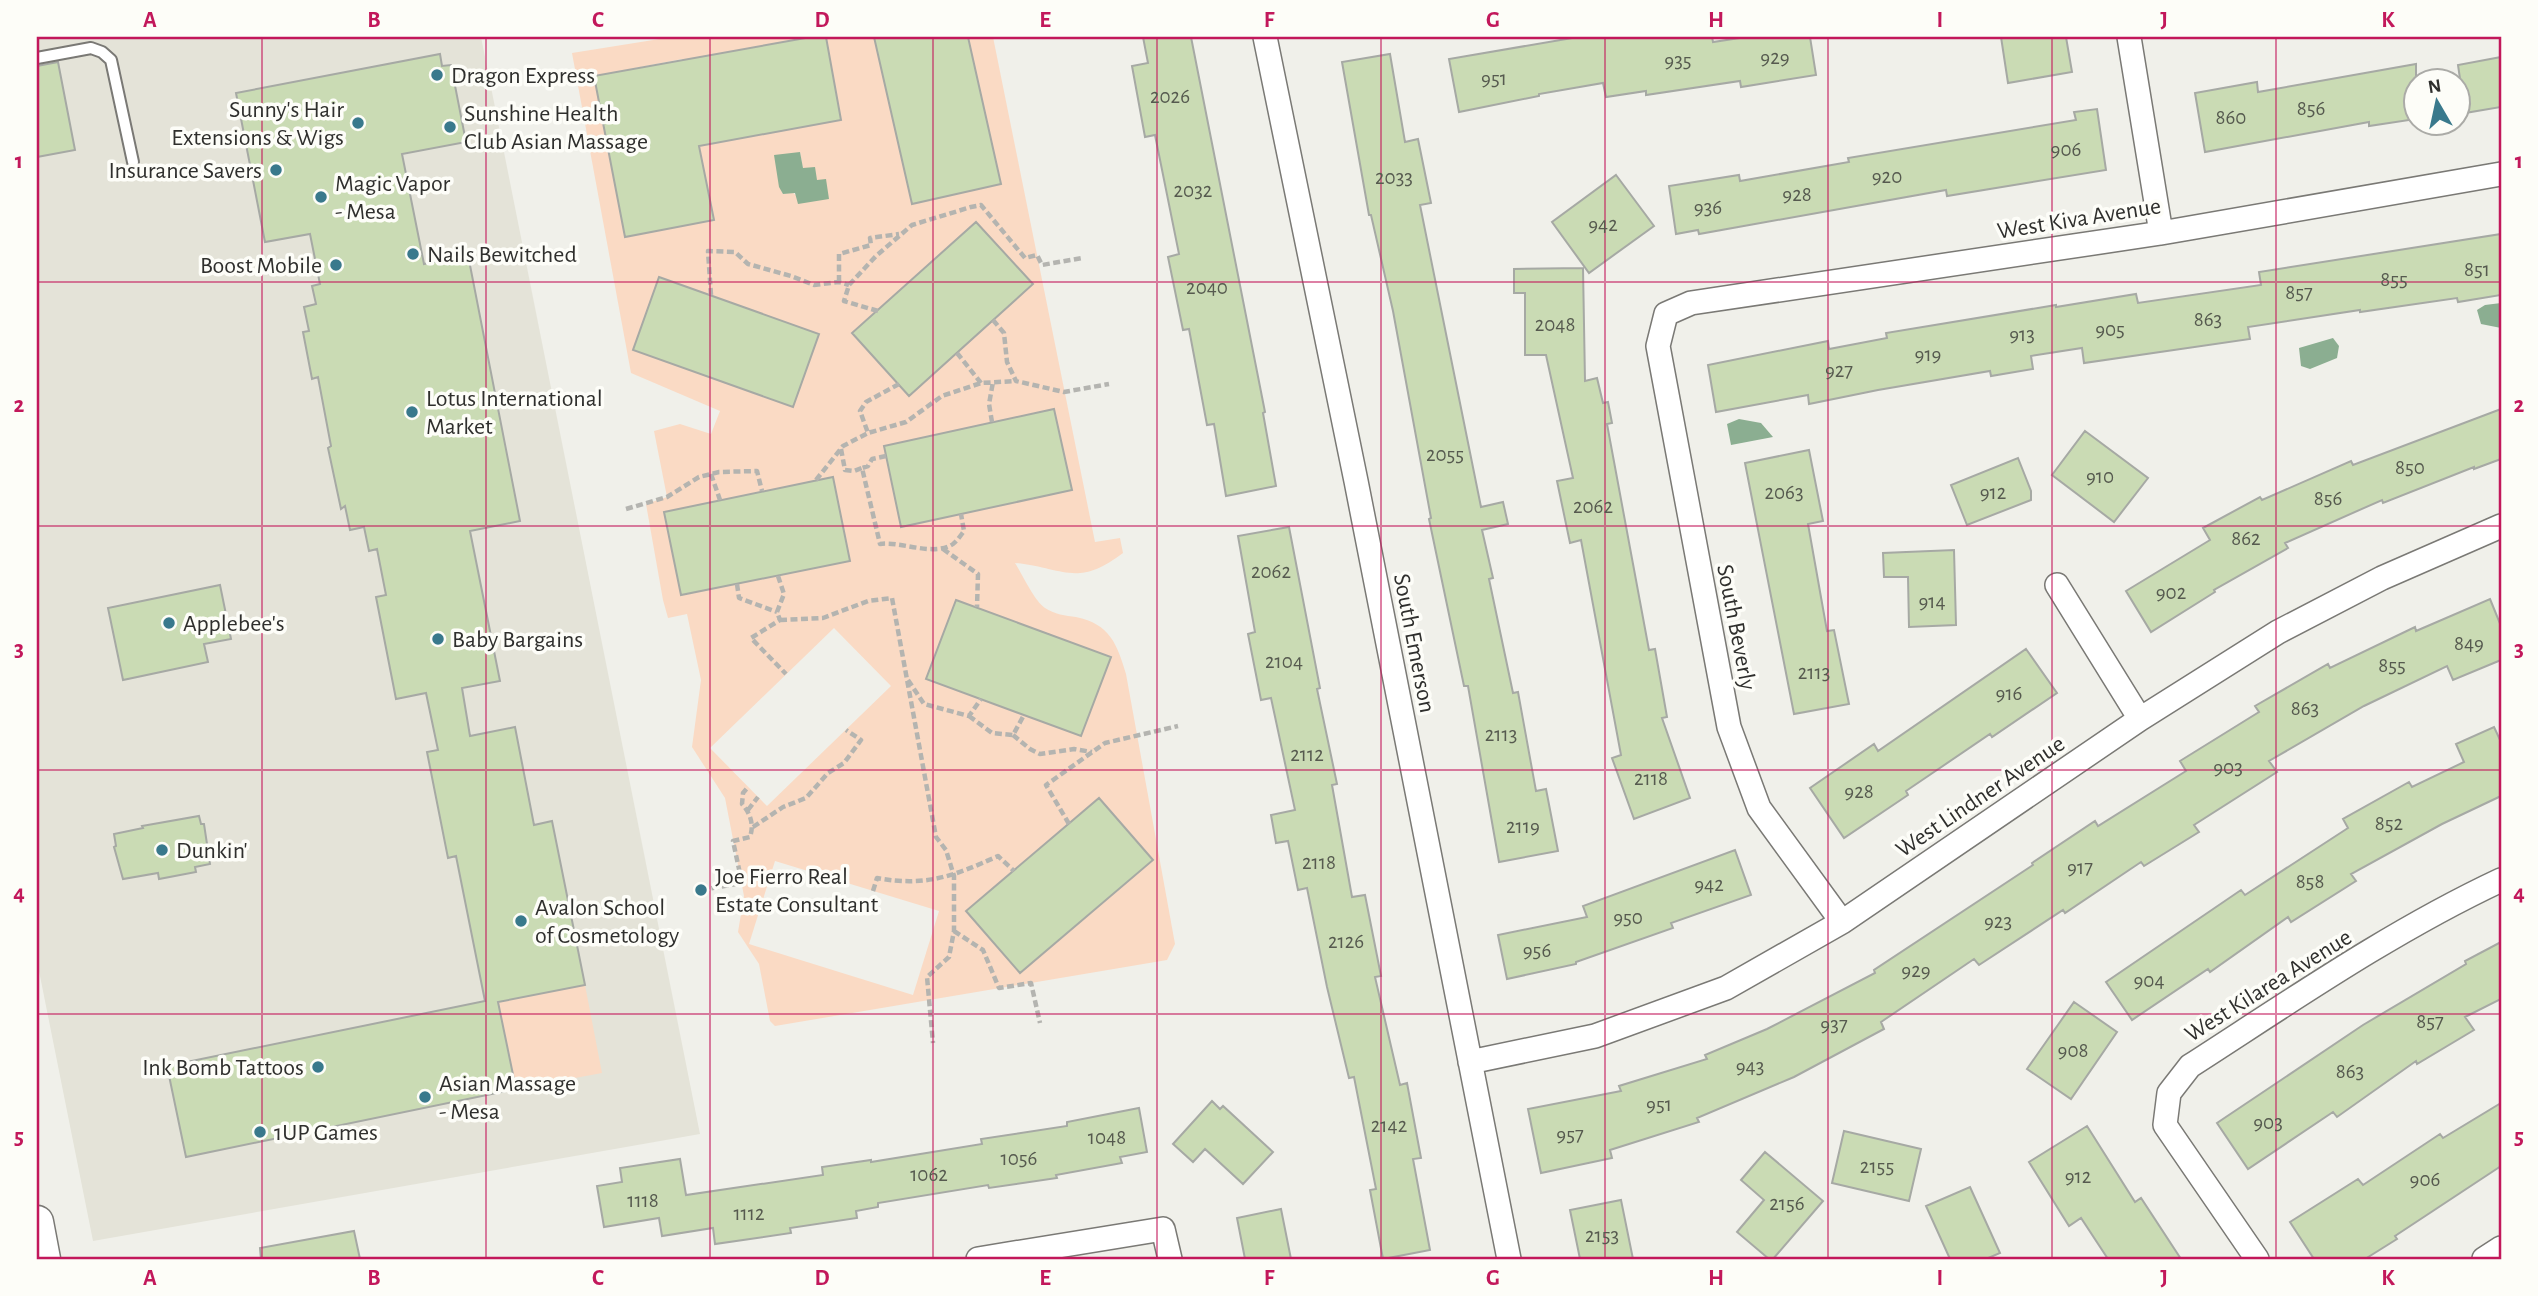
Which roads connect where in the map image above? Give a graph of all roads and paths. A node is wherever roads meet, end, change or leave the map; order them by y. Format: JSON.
{"nodes":[{"id":1,"x":1265,"y":37,"type":"edge"},
{"id":2,"x":2129,"y":37,"type":"edge"},
{"id":3,"x":37,"y":58,"type":"edge"},
{"id":4,"x":133,"y":162,"type":"dead end"},
{"id":5,"x":2501,"y":174,"type":"edge"},
{"id":6,"x":2161,"y":233,"type":"junction"},
{"id":7,"x":901,"y":234,"type":"junction"},
{"id":8,"x":1082,"y":258,"type":"dead end"},
{"id":9,"x":839,"y":282,"type":"junction"},
{"id":10,"x":849,"y":285,"type":"junction"},
{"id":11,"x":710,"y":295,"type":"dead end"},
{"id":12,"x":878,"y":311,"type":"dead end"},
{"id":13,"x":1666,"y":314,"type":"joint"},
{"id":14,"x":993,"y":320,"type":"dead end"},
{"id":15,"x":957,"y":353,"type":"dead end"},
{"id":16,"x":1016,"y":381,"type":"junction"},
{"id":17,"x":993,"y":382,"type":"junction"},
{"id":18,"x":981,"y":383,"type":"junction"},
{"id":19,"x":899,"y":384,"type":"dead end"},
{"id":20,"x":1109,"y":384,"type":"dead end"},
{"id":21,"x":992,"y":422,"type":"dead end"},
{"id":22,"x":868,"y":433,"type":"junction"},
{"id":23,"x":841,"y":449,"type":"junction"},
{"id":24,"x":887,"y":456,"type":"dead end"},
{"id":25,"x":862,"y":468,"type":"junction"},
{"id":26,"x":711,"y":474,"type":"junction"},
{"id":27,"x":816,"y":480,"type":"dead end"},
{"id":28,"x":762,"y":491,"type":"dead end"},
{"id":29,"x":720,"y":500,"type":"dead end"},
{"id":30,"x":626,"y":509,"type":"dead end"},
{"id":31,"x":961,"y":514,"type":"dead end"},
{"id":32,"x":2501,"y":527,"type":"edge"},
{"id":33,"x":943,"y":548,"type":"junction"},
{"id":34,"x":778,"y":576,"type":"dead end"},
{"id":35,"x":737,"y":584,"type":"dead end"},
{"id":36,"x":2057,"y":585,"type":"dead end"},
{"id":37,"x":976,"y":607,"type":"dead end"},
{"id":38,"x":777,"y":612,"type":"junction"},
{"id":39,"x":780,"y":620,"type":"junction"},
{"id":40,"x":786,"y":674,"type":"dead end"},
{"id":41,"x":906,"y":677,"type":"junction"},
{"id":42,"x":981,"y":699,"type":"dead end"},
{"id":43,"x":1024,"y":715,"type":"dead end"},
{"id":44,"x":969,"y":716,"type":"junction"},
{"id":45,"x":2140,"y":719,"type":"junction"},
{"id":46,"x":1178,"y":726,"type":"dead end"},
{"id":47,"x":846,"y":730,"type":"dead end"},
{"id":48,"x":1013,"y":735,"type":"junction"},
{"id":49,"x":1092,"y":752,"type":"junction"},
{"id":50,"x":748,"y":787,"type":"dead end"},
{"id":51,"x":758,"y":797,"type":"dead end"},
{"id":52,"x":748,"y":810,"type":"junction"},
{"id":53,"x":1069,"y":824,"type":"dead end"},
{"id":54,"x":753,"y":827,"type":"junction"},
{"id":55,"x":1014,"y":871,"type":"dead end"},
{"id":56,"x":954,"y":876,"type":"junction"},
{"id":57,"x":2501,"y":880,"type":"edge"},
{"id":58,"x":701,"y":890,"type":"dead end"},
{"id":59,"x":873,"y":891,"type":"dead end"},
{"id":60,"x":1842,"y":922,"type":"junction"},
{"id":61,"x":954,"y":931,"type":"junction"},
{"id":62,"x":1041,"y":1023,"type":"dead end"},
{"id":63,"x":933,"y":1043,"type":"dead end"},
{"id":64,"x":1470,"y":1062,"type":"junction"},
{"id":65,"x":37,"y":1222,"type":"edge"},
{"id":66,"x":2501,"y":1248,"type":"edge"},
{"id":67,"x":44,"y":1259,"type":"edge"},
{"id":68,"x":978,"y":1259,"type":"edge"},
{"id":69,"x":1170,"y":1259,"type":"edge"},
{"id":70,"x":1509,"y":1259,"type":"edge"},
{"id":71,"x":2257,"y":1259,"type":"edge"},
{"id":72,"x":2484,"y":1259,"type":"edge"}],
"edges":[{"from":1,"to":64,"type":"street","name":"South Emerson"},
{"from":2,"to":6,"type":"street"},
{"from":3,"to":4,"type":"lane"},
{"from":5,"to":6,"type":"street","name":"West Kiva Avenue"},
{"from":6,"to":13,"type":"street","name":"West Kiva Avenue"},
{"from":7,"to":8,"type":"path"},
{"from":7,"to":9,"type":"path"},
{"from":7,"to":10,"type":"path"},
{"from":9,"to":10,"type":"path"},
{"from":9,"to":11,"type":"path"},
{"from":10,"to":12,"type":"path"},
{"from":13,"to":60,"type":"street","name":"South Beverly"},
{"from":14,"to":16,"type":"path"},
{"from":15,"to":18,"type":"path"},
{"from":16,"to":17,"type":"path"},
{"from":16,"to":20,"type":"path"},
{"from":17,"to":18,"type":"path"},
{"from":17,"to":21,"type":"path"},
{"from":18,"to":22,"type":"path"},
{"from":19,"to":22,"type":"path"},
{"from":22,"to":23,"type":"path"},
{"from":23,"to":25,"type":"path"},
{"from":23,"to":27,"type":"path"},
{"from":24,"to":25,"type":"path"},
{"from":25,"to":33,"type":"path"},
{"from":26,"to":28,"type":"path"},
{"from":26,"to":29,"type":"path"},
{"from":26,"to":30,"type":"path"},
{"from":31,"to":33,"type":"path"},
{"from":32,"to":45,"type":"street","name":"West Lindner Avenue"},
{"from":33,"to":37,"type":"path"},
{"from":34,"to":38,"type":"path"},
{"from":35,"to":38,"type":"path"},
{"from":36,"to":45,"type":"street"},
{"from":38,"to":39,"type":"path"},
{"from":39,"to":40,"type":"path"},
{"from":39,"to":41,"type":"path"},
{"from":41,"to":44,"type":"path"},
{"from":41,"to":56,"type":"path"},
{"from":42,"to":44,"type":"path"},
{"from":43,"to":48,"type":"path"},
{"from":44,"to":48,"type":"path"},
{"from":45,"to":60,"type":"street","name":"West Lindner Avenue"},
{"from":46,"to":49,"type":"path"},
{"from":47,"to":54,"type":"path"},
{"from":48,"to":49,"type":"path"},
{"from":49,"to":53,"type":"path"},
{"from":50,"to":52,"type":"path"},
{"from":51,"to":52,"type":"path"},
{"from":52,"to":54,"type":"path"},
{"from":54,"to":58,"type":"path"},
{"from":55,"to":56,"type":"path"},
{"from":56,"to":59,"type":"path"},
{"from":56,"to":61,"type":"path"},
{"from":57,"to":71,"type":"street","name":"West Kilarea Avenue"},
{"from":60,"to":64,"type":"street","name":"West Lindner Avenue"},
{"from":61,"to":62,"type":"path"},
{"from":61,"to":63,"type":"path"},
{"from":64,"to":70,"type":"street","name":"South Emerson"},
{"from":65,"to":67,"type":"main road"},
{"from":66,"to":72,"type":"street"},
{"from":68,"to":69,"type":"street"}]}
